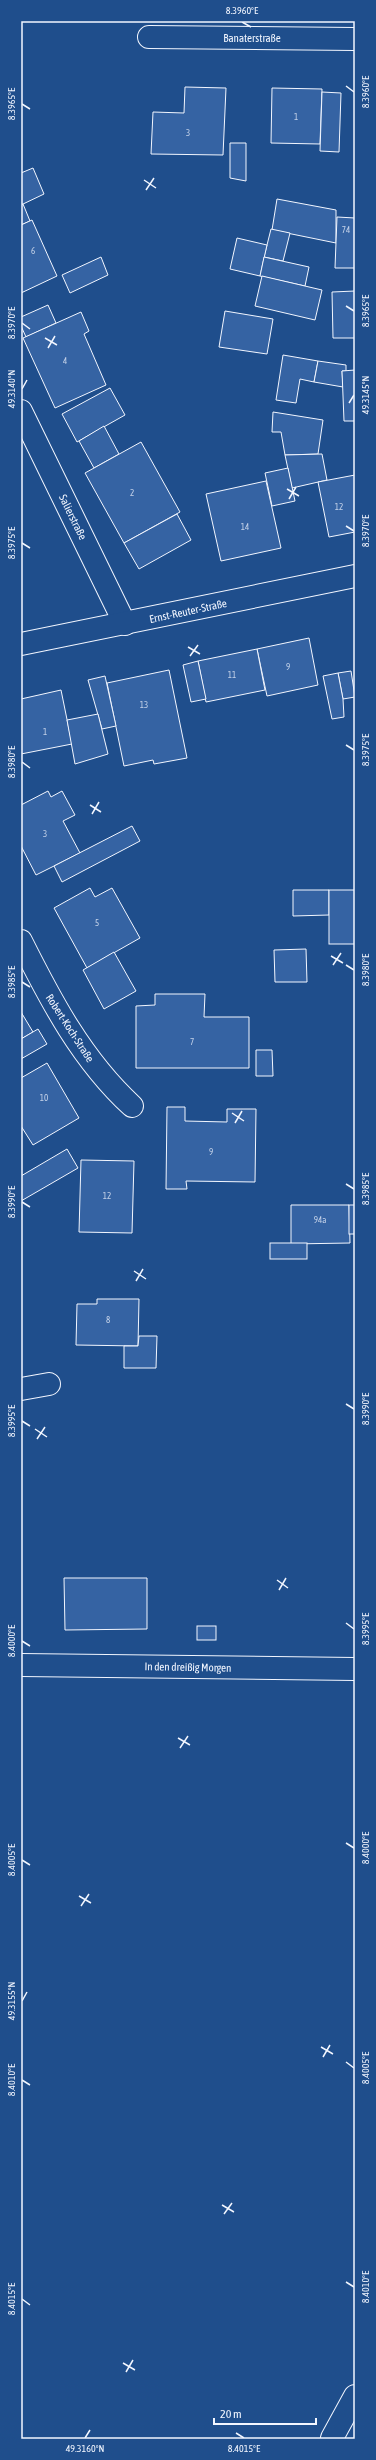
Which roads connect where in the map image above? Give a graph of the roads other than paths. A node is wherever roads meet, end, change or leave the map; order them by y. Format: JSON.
{"nodes":[{"id":1,"x":149,"y":37,"type":"dead end"},
{"id":2,"x":355,"y":39,"type":"edge"},
{"id":3,"x":21,"y":410,"type":"edge"},
{"id":4,"x":355,"y":576,"type":"edge"},
{"id":5,"x":125,"y":624,"type":"junction"},
{"id":6,"x":21,"y":644,"type":"edge"},
{"id":7,"x":21,"y":942,"type":"edge"},
{"id":8,"x":132,"y":1106,"type":"dead end"},
{"id":9,"x":49,"y":1384,"type":"dead end"},
{"id":10,"x":21,"y":1389,"type":"edge"},
{"id":11,"x":21,"y":1665,"type":"edge"},
{"id":12,"x":355,"y":1669,"type":"edge"},
{"id":13,"x":355,"y":2396,"type":"edge"},
{"id":14,"x":355,"y":2402,"type":"edge"},
{"id":15,"x":332,"y":2438,"type":"edge"}],
"edges":[{"from":1,"to":2,"type":"street","name":"Banaterstraße"},
{"from":3,"to":5,"type":"street","name":"Salierstraße"},
{"from":4,"to":5,"type":"street","name":"Ernst-Reuter-Straße"},
{"from":5,"to":6,"type":"street","name":"Ernst-Reuter-Straße"},
{"from":7,"to":8,"type":"street","name":"Robert-Koch-Straße"},
{"from":9,"to":10,"type":"street"},
{"from":11,"to":12,"type":"street","name":"In den dreißig Morgen"},
{"from":13,"to":15,"type":"street"},
{"from":14,"to":15,"type":"street"}]}
